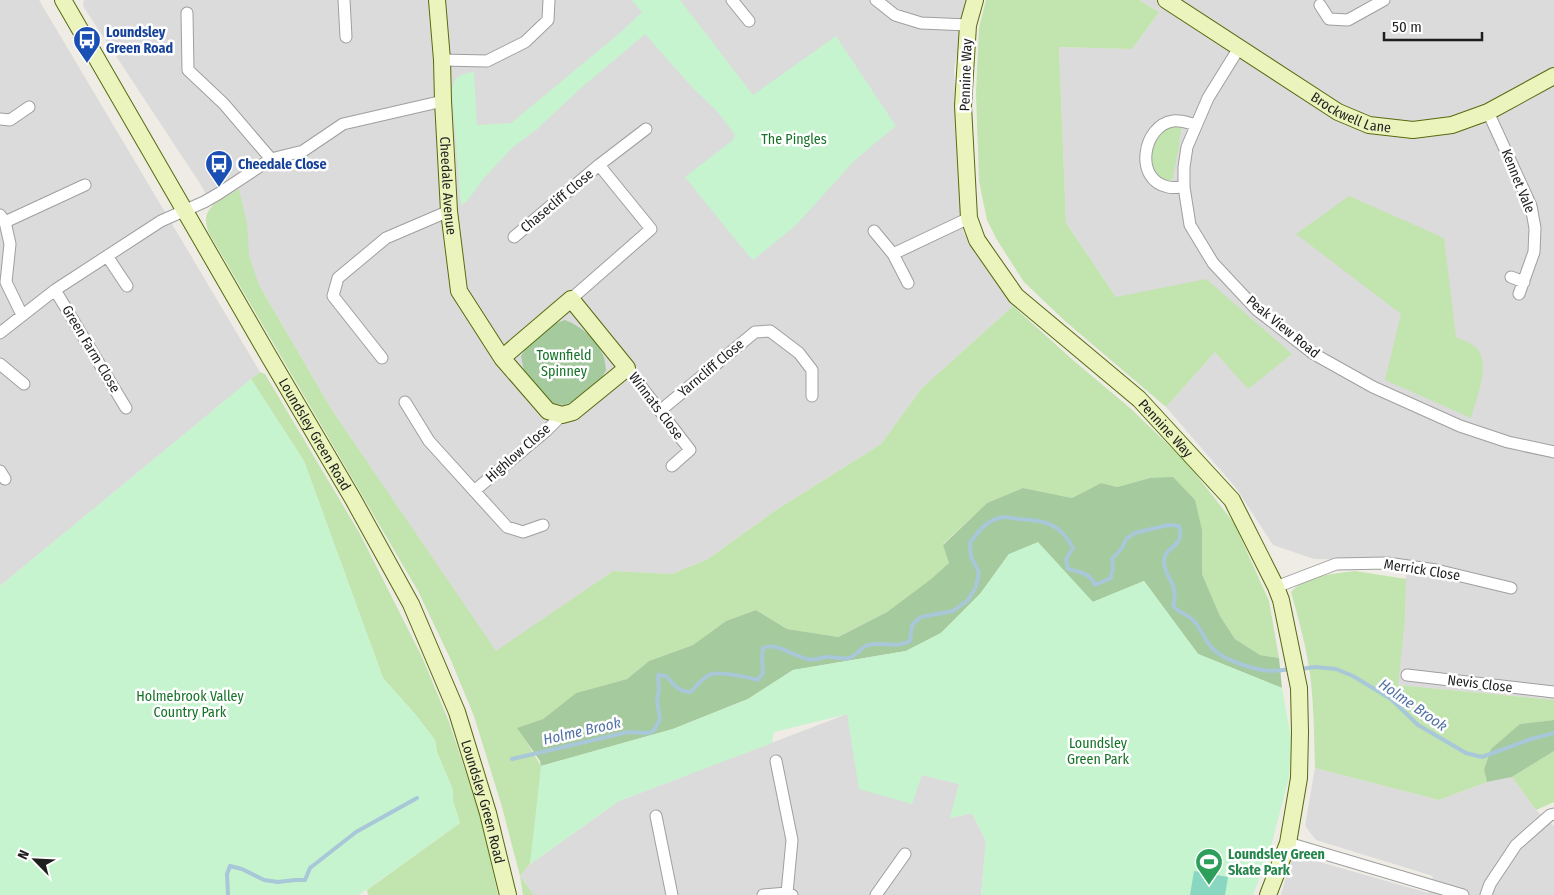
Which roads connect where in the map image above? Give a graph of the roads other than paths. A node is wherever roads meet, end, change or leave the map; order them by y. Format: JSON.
{"nodes":[{"id":1,"x":63,"y":0,"type":"edge"},
{"id":2,"x":344,"y":0,"type":"edge"},
{"id":3,"x":437,"y":0,"type":"edge"},
{"id":4,"x":549,"y":0,"type":"edge"},
{"id":5,"x":732,"y":0,"type":"edge"},
{"id":6,"x":876,"y":0,"type":"edge"},
{"id":7,"x":975,"y":0,"type":"edge"},
{"id":8,"x":1166,"y":0,"type":"edge"},
{"id":9,"x":1384,"y":0,"type":"edge"},
{"id":10,"x":1320,"y":4,"type":"dead end"},
{"id":11,"x":187,"y":13,"type":"dead end"},
{"id":12,"x":749,"y":21,"type":"dead end"},
{"id":13,"x":968,"y":25,"type":"junction"},
{"id":14,"x":346,"y":37,"type":"dead end"},
{"id":15,"x":1239,"y":48,"type":"junction"},
{"id":16,"x":442,"y":60,"type":"junction"},
{"id":17,"x":1554,"y":76,"type":"edge"},
{"id":18,"x":443,"y":101,"type":"junction"},
{"id":19,"x":28,"y":107,"type":"dead end"},
{"id":20,"x":1488,"y":112,"type":"junction"},
{"id":21,"x":0,"y":120,"type":"edge"},
{"id":22,"x":1196,"y":125,"type":"junction"},
{"id":23,"x":646,"y":128,"type":"dead end"},
{"id":24,"x":270,"y":159,"type":"junction"},
{"id":25,"x":599,"y":165,"type":"junction"},
{"id":26,"x":85,"y":185,"type":"dead end"},
{"id":27,"x":1184,"y":187,"type":"junction"},
{"id":28,"x":184,"y":211,"type":"junction"},
{"id":29,"x":450,"y":211,"type":"junction"},
{"id":30,"x":969,"y":218,"type":"junction"},
{"id":31,"x":2,"y":219,"type":"edge"},
{"id":32,"x":874,"y":231,"type":"dead end"},
{"id":33,"x":514,"y":237,"type":"dead end"},
{"id":34,"x":894,"y":254,"type":"junction"},
{"id":35,"x":107,"y":256,"type":"junction"},
{"id":36,"x":1511,"y":277,"type":"dead end"},
{"id":37,"x":908,"y":282,"type":"dead end"},
{"id":38,"x":1524,"y":282,"type":"junction"},
{"id":39,"x":127,"y":286,"type":"dead end"},
{"id":40,"x":55,"y":290,"type":"junction"},
{"id":41,"x":1520,"y":294,"type":"dead end"},
{"id":42,"x":571,"y":300,"type":"junction"},
{"id":43,"x":22,"y":315,"type":"junction"},
{"id":44,"x":0,"y":333,"type":"edge"},
{"id":45,"x":382,"y":358,"type":"dead end"},
{"id":46,"x":502,"y":358,"type":"junction"},
{"id":47,"x":0,"y":364,"type":"edge"},
{"id":48,"x":627,"y":368,"type":"junction"},
{"id":49,"x":24,"y":384,"type":"dead end"},
{"id":50,"x":812,"y":396,"type":"dead end"},
{"id":51,"x":405,"y":402,"type":"dead end"},
{"id":52,"x":126,"y":408,"type":"dead end"},
{"id":53,"x":660,"y":410,"type":"junction"},
{"id":54,"x":562,"y":415,"type":"junction"},
{"id":55,"x":1554,"y":452,"type":"edge"},
{"id":56,"x":672,"y":466,"type":"dead end"},
{"id":57,"x":474,"y":491,"type":"junction"},
{"id":58,"x":543,"y":525,"type":"dead end"},
{"id":59,"x":1276,"y":587,"type":"junction"},
{"id":60,"x":1511,"y":588,"type":"dead end"},
{"id":61,"x":1406,"y":675,"type":"dead end"},
{"id":62,"x":1554,"y":692,"type":"edge"},
{"id":63,"x":776,"y":761,"type":"dead end"},
{"id":64,"x":1554,"y":814,"type":"edge"},
{"id":65,"x":656,"y":816,"type":"dead end"},
{"id":66,"x":1288,"y":843,"type":"junction"},
{"id":67,"x":905,"y":854,"type":"dead end"},
{"id":68,"x":789,"y":894,"type":"edge"},
{"id":69,"x":508,"y":895,"type":"edge"},
{"id":70,"x":672,"y":895,"type":"edge"},
{"id":71,"x":763,"y":895,"type":"edge"},
{"id":72,"x":876,"y":895,"type":"edge"},
{"id":73,"x":1268,"y":895,"type":"edge"},
{"id":74,"x":1463,"y":895,"type":"edge"},
{"id":75,"x":1486,"y":895,"type":"edge"}],
"edges":[{"from":1,"to":28,"type":"street","name":"Loundsley Green Road"},
{"from":2,"to":14,"type":"street"},
{"from":3,"to":16,"type":"street","name":"Cheedale Avenue"},
{"from":4,"to":16,"type":"street"},
{"from":5,"to":12,"type":"street"},
{"from":6,"to":13,"type":"street"},
{"from":7,"to":13,"type":"street","name":"Pennine Way"},
{"from":8,"to":15,"type":"street","name":"Brockwell Lane"},
{"from":9,"to":10,"type":"street"},
{"from":11,"to":24,"type":"street"},
{"from":13,"to":30,"type":"street","name":"Pennine Way"},
{"from":15,"to":20,"type":"street","name":"Brockwell Lane"},
{"from":15,"to":22,"type":"street","name":"Peak View Road"},
{"from":16,"to":18,"type":"street","name":"Cheedale Avenue"},
{"from":17,"to":20,"type":"street","name":"Brockwell Lane"},
{"from":18,"to":24,"type":"street"},
{"from":18,"to":29,"type":"street","name":"Cheedale Avenue"},
{"from":19,"to":21,"type":"street"},
{"from":20,"to":38,"type":"street","name":"Kennet Vale"},
{"from":22,"to":27,"type":"street","name":"Peak View Road"},
{"from":22,"to":27,"type":"street"},
{"from":23,"to":25,"type":"street","name":"Chasecliff Close"},
{"from":24,"to":28,"type":"street"},
{"from":25,"to":33,"type":"street","name":"Chasecliff Close"},
{"from":25,"to":42,"type":"street","name":"Chasecliff Close"},
{"from":26,"to":31,"type":"street"},
{"from":27,"to":55,"type":"street","name":"Peak View Road"},
{"from":28,"to":35,"type":"street","name":"Green Farm Close"},
{"from":28,"to":69,"type":"street","name":"Loundsley Green Road"},
{"from":29,"to":45,"type":"street"},
{"from":29,"to":46,"type":"street","name":"Cheedale Avenue"},
{"from":30,"to":34,"type":"street"},
{"from":30,"to":59,"type":"street","name":"Pennine Way"},
{"from":31,"to":43,"type":"street"},
{"from":32,"to":34,"type":"street"},
{"from":34,"to":37,"type":"street"},
{"from":35,"to":39,"type":"street"},
{"from":35,"to":40,"type":"street","name":"Green Farm Close"},
{"from":36,"to":38,"type":"street"},
{"from":38,"to":41,"type":"street","name":"Kennet Vale"},
{"from":40,"to":43,"type":"street","name":"Green Farm Close"},
{"from":40,"to":52,"type":"street","name":"Green Farm Close"},
{"from":42,"to":46,"type":"street"},
{"from":42,"to":48,"type":"street"},
{"from":43,"to":44,"type":"street","name":"Green Farm Close"},
{"from":46,"to":54,"type":"street","name":"Cheedale Avenue"},
{"from":47,"to":49,"type":"street"},
{"from":48,"to":53,"type":"street","name":"Winnats Close"},
{"from":48,"to":54,"type":"street"},
{"from":50,"to":53,"type":"street","name":"Yarncliff Close"},
{"from":51,"to":57,"type":"street","name":"Highlow Close"},
{"from":53,"to":56,"type":"street","name":"Winnats Close"},
{"from":54,"to":57,"type":"street","name":"Highlow Close"},
{"from":57,"to":58,"type":"street","name":"Highlow Close"},
{"from":59,"to":60,"type":"street","name":"Merrick Close"},
{"from":59,"to":66,"type":"street","name":"Pennine Way"},
{"from":61,"to":62,"type":"street","name":"Nevis Close"},
{"from":63,"to":68,"type":"street"},
{"from":64,"to":75,"type":"street"},
{"from":65,"to":70,"type":"street"},
{"from":66,"to":73,"type":"street","name":"Pennine Way"},
{"from":66,"to":74,"type":"street"},
{"from":67,"to":72,"type":"street"},
{"from":68,"to":71,"type":"street"}]}
